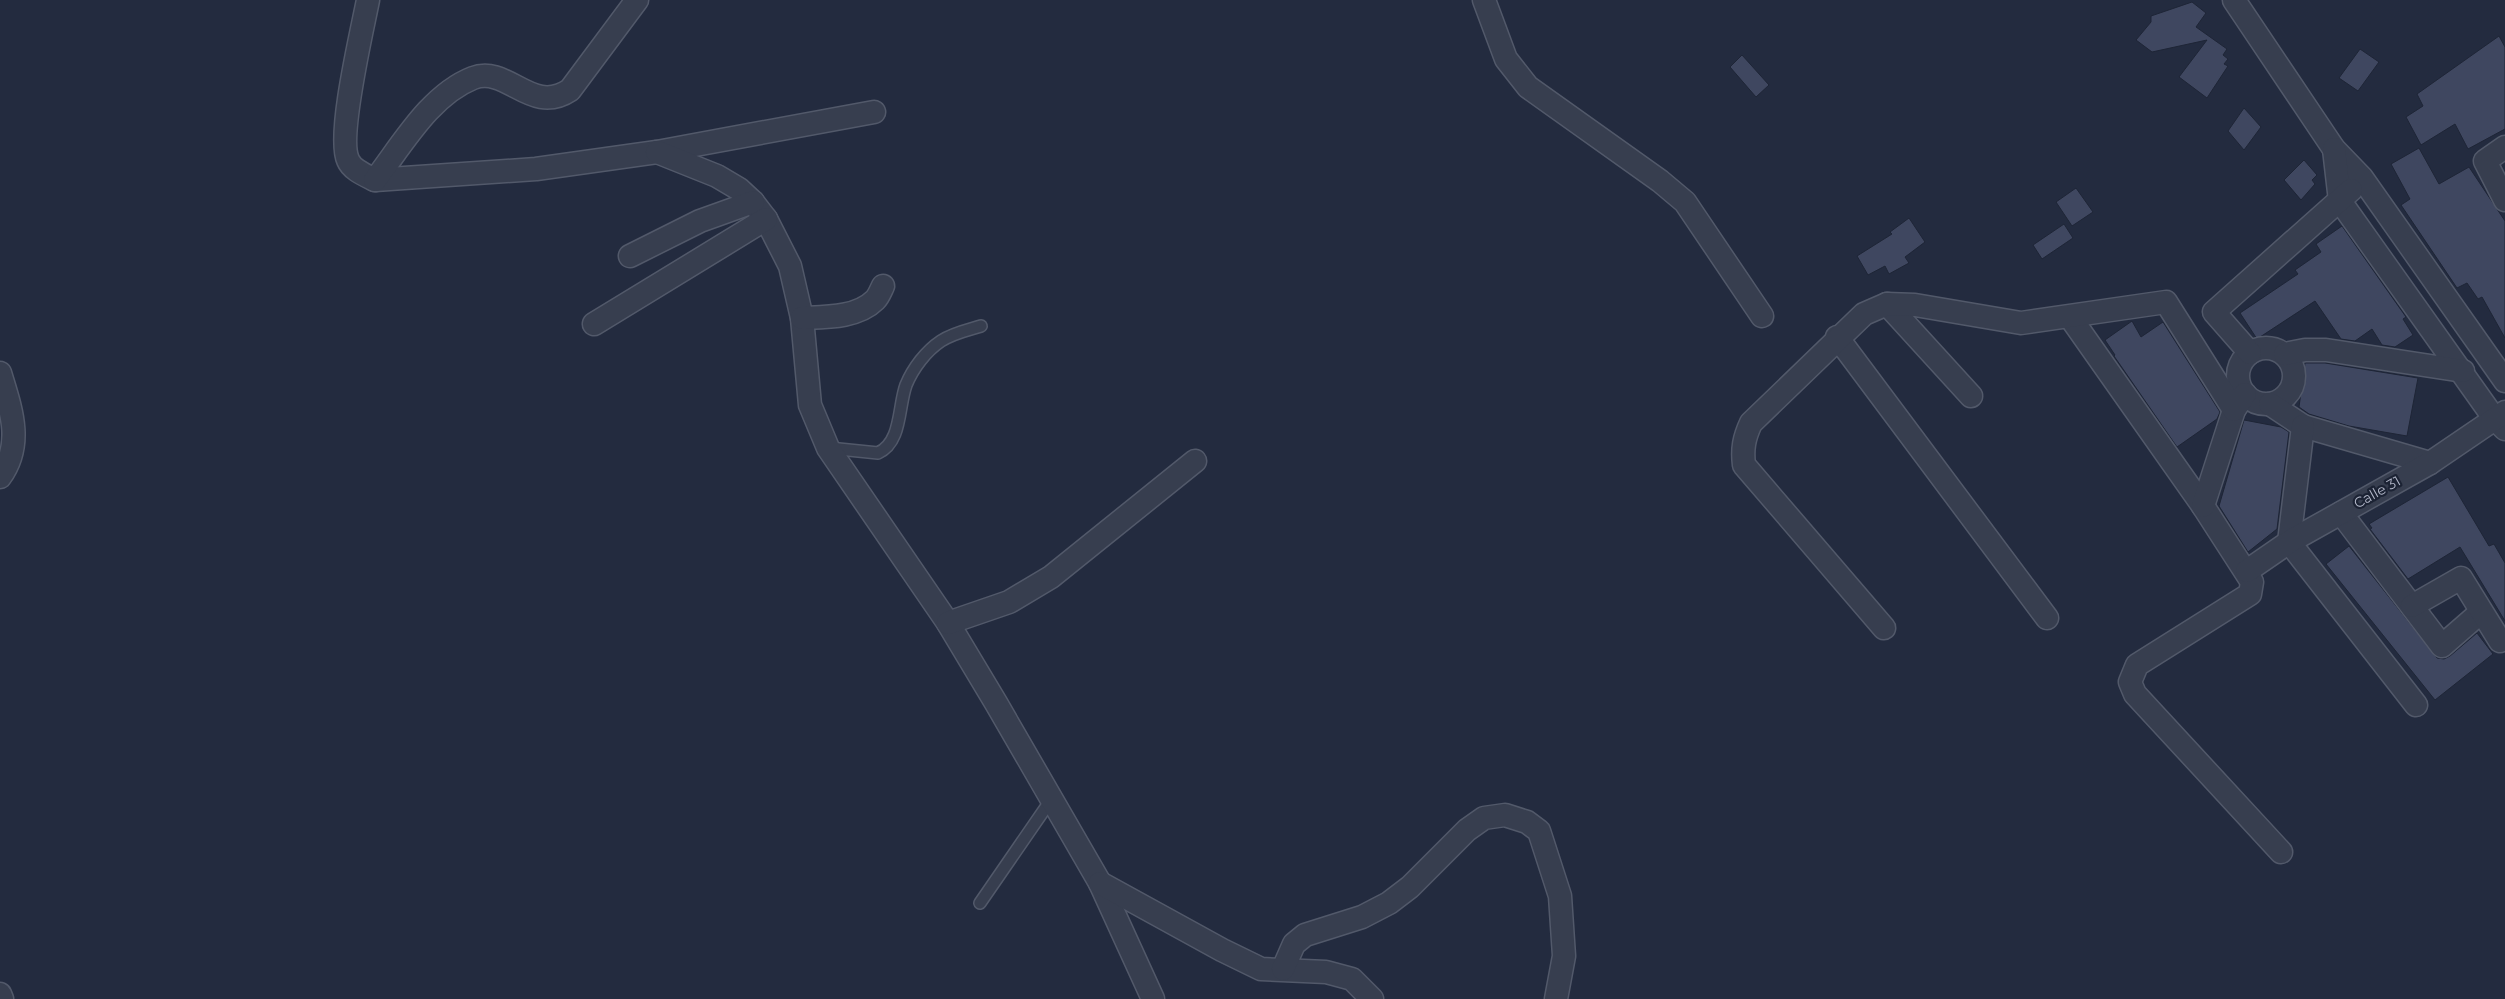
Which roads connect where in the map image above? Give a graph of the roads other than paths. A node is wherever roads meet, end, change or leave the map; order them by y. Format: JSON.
{"nodes":[{"id":1,"x":368,"y":0,"type":"edge"},
{"id":2,"x":637,"y":0,"type":"edge"},
{"id":3,"x":1484,"y":0,"type":"edge"},
{"id":4,"x":2234,"y":0,"type":"edge"},
{"id":5,"x":874,"y":112,"type":"dead end"},
{"id":6,"x":2505,"y":147,"type":"edge"},
{"id":7,"x":2334,"y":149,"type":"junction"},
{"id":8,"x":657,"y":152,"type":"junction"},
{"id":9,"x":2362,"y":178,"type":"junction"},
{"id":10,"x":375,"y":180,"type":"junction"},
{"id":11,"x":2505,"y":200,"type":"edge"},
{"id":12,"x":2340,"y":201,"type":"junction"},
{"id":13,"x":760,"y":211,"type":"junction"},
{"id":14,"x":630,"y":256,"type":"dead end"},
{"id":15,"x":884,"y":286,"type":"dead end"},
{"id":16,"x":1886,"y":304,"type":"junction"},
{"id":17,"x":1762,"y":316,"type":"dead end"},
{"id":18,"x":2070,"y":317,"type":"junction"},
{"id":19,"x":802,"y":318,"type":"junction"},
{"id":20,"x":594,"y":324,"type":"dead end"},
{"id":21,"x":981,"y":326,"type":"dead end"},
{"id":22,"x":1837,"y":337,"type":"junction"},
{"id":23,"x":2250,"y":352,"type":"junction"},
{"id":24,"x":2285,"y":354,"type":"junction"},
{"id":25,"x":2462,"y":371,"type":"junction"},
{"id":26,"x":0,"y":373,"type":"edge"},
{"id":27,"x":2505,"y":381,"type":"edge"},
{"id":28,"x":1971,"y":396,"type":"dead end"},
{"id":29,"x":2239,"y":402,"type":"junction"},
{"id":30,"x":2270,"y":404,"type":"junction"},
{"id":31,"x":2501,"y":419,"type":"edge"},
{"id":32,"x":2303,"y":426,"type":"junction"},
{"id":33,"x":828,"y":448,"type":"junction"},
{"id":34,"x":1195,"y":461,"type":"dead end"},
{"id":35,"x":2430,"y":463,"type":"junction"},
{"id":36,"x":0,"y":477,"type":"edge"},
{"id":37,"x":2203,"y":506,"type":"junction"},
{"id":38,"x":2341,"y":513,"type":"junction"},
{"id":39,"x":2289,"y":542,"type":"junction"},
{"id":40,"x":2247,"y":571,"type":"junction"},
{"id":41,"x":2412,"y":606,"type":"junction"},
{"id":42,"x":2481,"y":612,"type":"junction"},
{"id":43,"x":2047,"y":618,"type":"dead end"},
{"id":44,"x":948,"y":623,"type":"junction"},
{"id":45,"x":1884,"y":628,"type":"dead end"},
{"id":46,"x":2500,"y":641,"type":"dead end"},
{"id":47,"x":2416,"y":705,"type":"dead end"},
{"id":48,"x":1051,"y":800,"type":"junction"},
{"id":49,"x":2281,"y":852,"type":"dead end"},
{"id":50,"x":1100,"y":883,"type":"junction"},
{"id":51,"x":980,"y":903,"type":"dead end"},
{"id":52,"x":1282,"y":969,"type":"junction"},
{"id":53,"x":0,"y":994,"type":"edge"},
{"id":54,"x":2,"y":999,"type":"edge"},
{"id":55,"x":1153,"y":999,"type":"edge"},
{"id":56,"x":1372,"y":999,"type":"edge"},
{"id":57,"x":1556,"y":999,"type":"edge"}],
"edges":[{"from":1,"to":10,"type":"street"},
{"from":2,"to":10,"type":"street"},
{"from":3,"to":17,"type":"street"},
{"from":4,"to":7,"type":"street"},
{"from":5,"to":8,"type":"street"},
{"from":6,"to":11,"type":"street"},
{"from":7,"to":9,"type":"street"},
{"from":7,"to":12,"type":"street"},
{"from":8,"to":10,"type":"street"},
{"from":8,"to":13,"type":"street"},
{"from":9,"to":12,"type":"street"},
{"from":9,"to":27,"type":"street"},
{"from":12,"to":23,"type":"street"},
{"from":12,"to":25,"type":"street"},
{"from":13,"to":14,"type":"street"},
{"from":13,"to":19,"type":"street"},
{"from":13,"to":20,"type":"street"},
{"from":15,"to":19,"type":"street"},
{"from":16,"to":18,"type":"street"},
{"from":16,"to":22,"type":"street"},
{"from":16,"to":28,"type":"street"},
{"from":18,"to":29,"type":"street"},
{"from":18,"to":37,"type":"street"},
{"from":19,"to":33,"type":"street"},
{"from":21,"to":33,"type":"lane"},
{"from":22,"to":43,"type":"street"},
{"from":22,"to":45,"type":"street"},
{"from":23,"to":24,"type":"street"},
{"from":23,"to":29,"type":"street"},
{"from":24,"to":25,"type":"street"},
{"from":24,"to":30,"type":"street"},
{"from":25,"to":31,"type":"street"},
{"from":26,"to":36,"type":"street"},
{"from":29,"to":30,"type":"street"},
{"from":29,"to":37,"type":"street"},
{"from":30,"to":32,"type":"street"},
{"from":31,"to":35,"type":"street","name":"Calle 31"},
{"from":32,"to":35,"type":"street"},
{"from":32,"to":39,"type":"street"},
{"from":33,"to":44,"type":"street"},
{"from":34,"to":44,"type":"street"},
{"from":35,"to":38,"type":"street","name":"Calle 31"},
{"from":37,"to":40,"type":"street"},
{"from":38,"to":39,"type":"street","name":"Calle 31"},
{"from":38,"to":41,"type":"street"},
{"from":39,"to":40,"type":"street","name":"Calle 31"},
{"from":39,"to":47,"type":"street"},
{"from":40,"to":49,"type":"street"},
{"from":41,"to":42,"type":"street"},
{"from":41,"to":42,"type":"street"},
{"from":42,"to":46,"type":"street"},
{"from":44,"to":48,"type":"street"},
{"from":48,"to":50,"type":"street"},
{"from":48,"to":51,"type":"lane"},
{"from":50,"to":52,"type":"street"},
{"from":50,"to":55,"type":"street"},
{"from":52,"to":56,"type":"street"},
{"from":52,"to":57,"type":"street"},
{"from":53,"to":54,"type":"street"}]}
